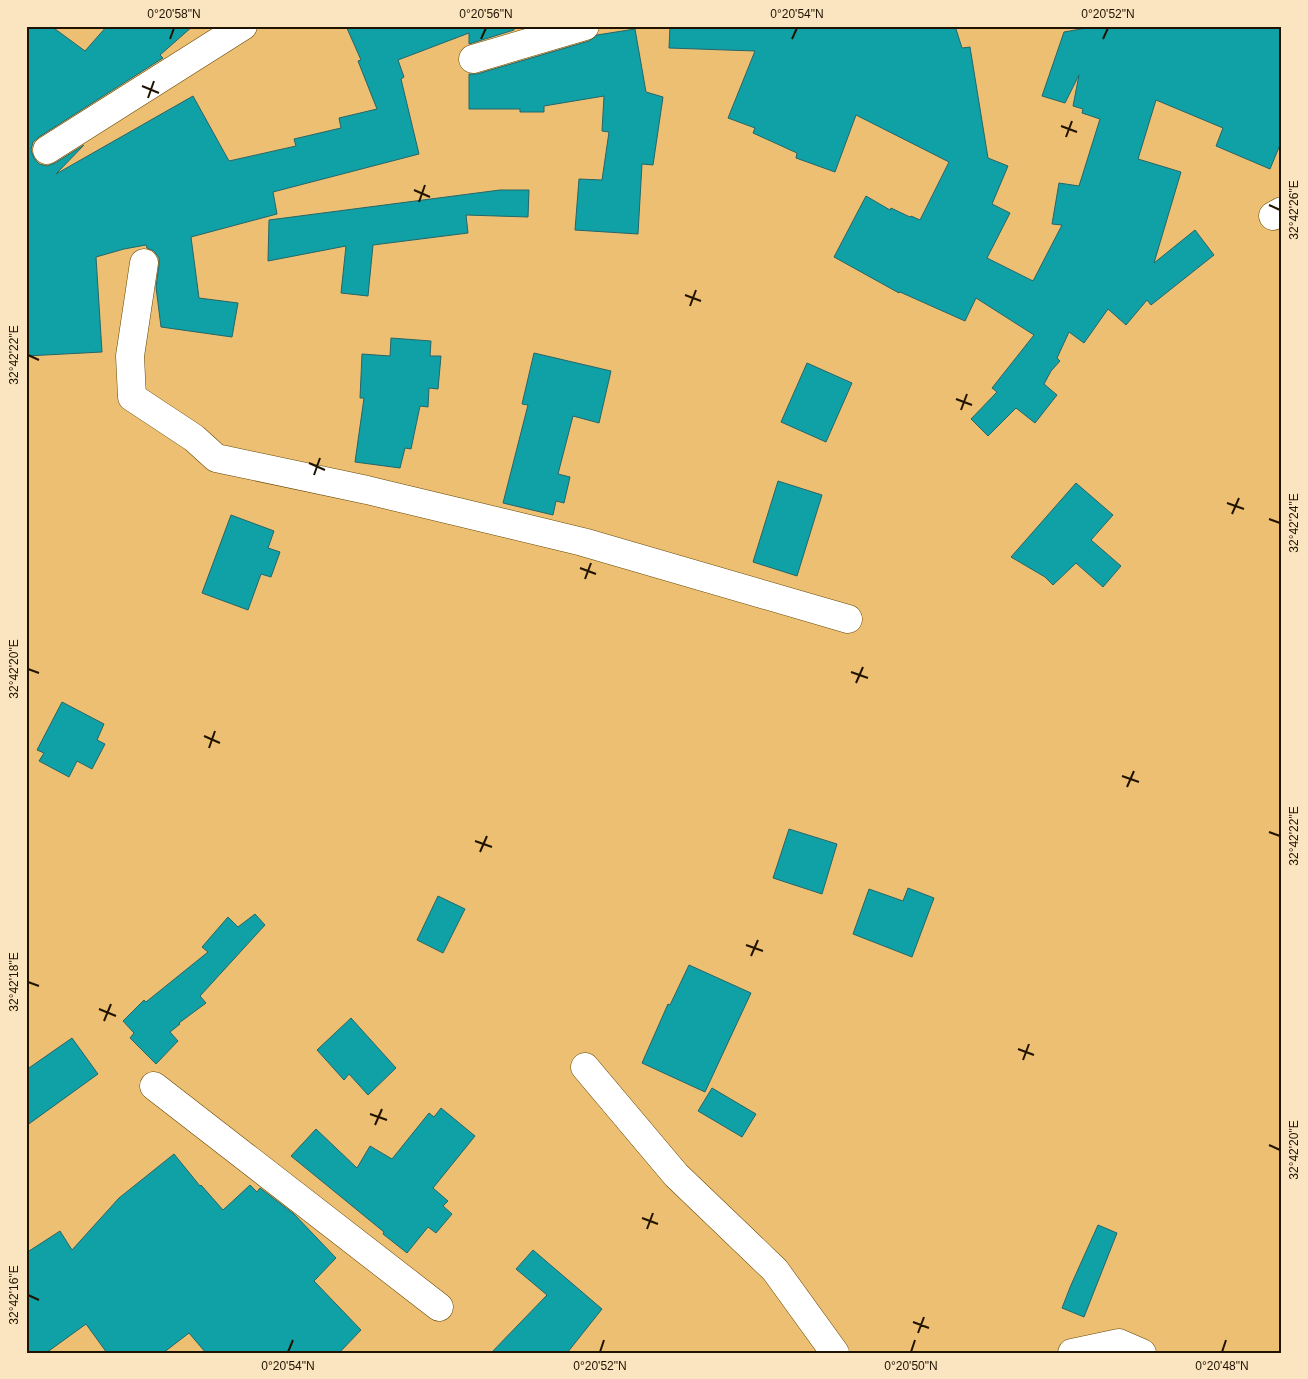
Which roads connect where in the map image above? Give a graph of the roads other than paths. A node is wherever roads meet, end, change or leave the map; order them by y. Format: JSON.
{"nodes":[{"id":1,"x":243,"y":26,"type":"edge"},
{"id":2,"x":585,"y":26,"type":"edge"},
{"id":3,"x":473,"y":59,"type":"dead end"},
{"id":4,"x":47,"y":150,"type":"dead end"},
{"id":5,"x":144,"y":263,"type":"dead end"},
{"id":6,"x":848,"y":619,"type":"dead end"},
{"id":7,"x":585,"y":1067,"type":"dead end"},
{"id":8,"x":154,"y":1086,"type":"dead end"},
{"id":9,"x":439,"y":1307,"type":"dead end"},
{"id":10,"x":835,"y":1353,"type":"edge"},
{"id":11,"x":1072,"y":1353,"type":"edge"},
{"id":12,"x":1142,"y":1353,"type":"edge"}],
"edges":[{"from":1,"to":4,"type":"street"},
{"from":2,"to":3,"type":"street"},
{"from":5,"to":6,"type":"street"},
{"from":7,"to":10,"type":"street"},
{"from":8,"to":9,"type":"street"},
{"from":11,"to":12,"type":"street"}]}
